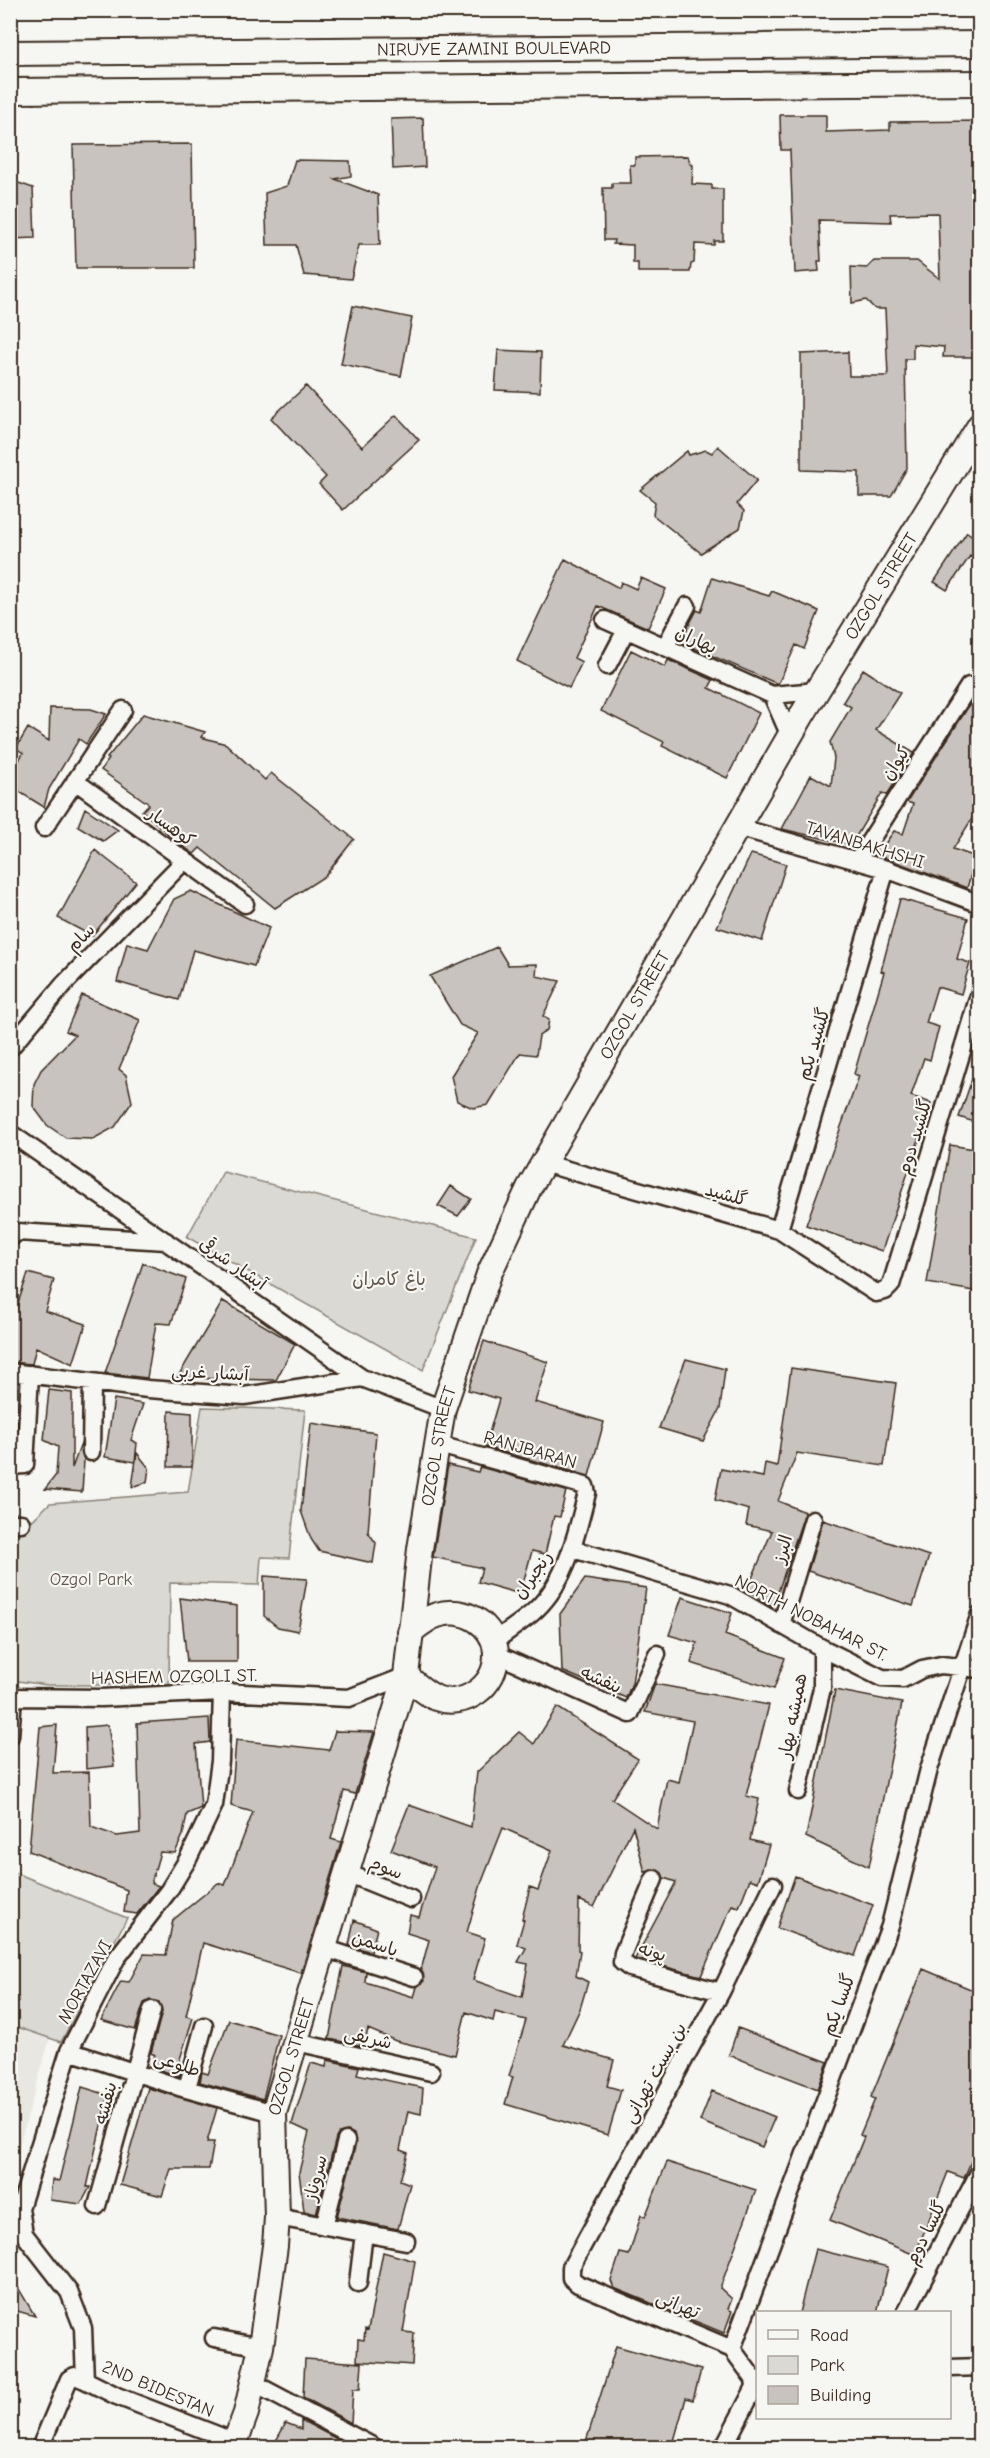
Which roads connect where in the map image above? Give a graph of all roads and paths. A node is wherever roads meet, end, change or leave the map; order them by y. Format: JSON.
{"nodes":[{"id":1,"x":980,"y":44,"type":"edge"},
{"id":2,"x":408,"y":51,"type":"junction"},
{"id":3,"x":10,"y":53,"type":"edge"},
{"id":4,"x":980,"y":83,"type":"edge"},
{"id":5,"x":408,"y":87,"type":"junction"},
{"id":6,"x":10,"y":91,"type":"edge"},
{"id":7,"x":980,"y":425,"type":"edge"},
{"id":8,"x":687,"y":606,"type":"dead end"},
{"id":9,"x":605,"y":620,"type":"dead end"},
{"id":10,"x":626,"y":630,"type":"junction"},
{"id":11,"x":665,"y":647,"type":"junction"},
{"id":12,"x":607,"y":666,"type":"dead end"},
{"id":13,"x":969,"y":686,"type":"dead end"},
{"id":14,"x":817,"y":691,"type":"junction"},
{"id":15,"x":772,"y":695,"type":"junction"},
{"id":16,"x":123,"y":710,"type":"dead end"},
{"id":17,"x":790,"y":736,"type":"junction"},
{"id":18,"x":75,"y":781,"type":"junction"},
{"id":19,"x":737,"y":827,"type":"junction"},
{"id":20,"x":44,"y":828,"type":"dead end"},
{"id":21,"x":185,"y":860,"type":"junction"},
{"id":22,"x":857,"y":861,"type":"junction"},
{"id":23,"x":886,"y":869,"type":"junction"},
{"id":24,"x":245,"y":904,"type":"dead end"},
{"id":25,"x":980,"y":904,"type":"edge"},
{"id":26,"x":980,"y":992,"type":"edge"},
{"id":27,"x":10,"y":1048,"type":"edge"},
{"id":28,"x":10,"y":1133,"type":"edge"},
{"id":29,"x":543,"y":1163,"type":"junction"},
{"id":30,"x":779,"y":1230,"type":"junction"},
{"id":31,"x":13,"y":1234,"type":"edge"},
{"id":32,"x":166,"y":1241,"type":"junction"},
{"id":33,"x":885,"y":1291,"type":"joint"},
{"id":34,"x":10,"y":1372,"type":"edge"},
{"id":35,"x":30,"y":1374,"type":"junction"},
{"id":36,"x":362,"y":1378,"type":"junction"},
{"id":37,"x":92,"y":1382,"type":"junction"},
{"id":38,"x":443,"y":1409,"type":"junction"},
{"id":39,"x":436,"y":1444,"type":"junction"},
{"id":40,"x":91,"y":1452,"type":"dead end"},
{"id":41,"x":10,"y":1466,"type":"edge"},
{"id":42,"x":813,"y":1519,"type":"dead end"},
{"id":43,"x":573,"y":1549,"type":"junction"},
{"id":44,"x":980,"y":1614,"type":"edge"},
{"id":45,"x":781,"y":1625,"type":"junction"},
{"id":46,"x":410,"y":1632,"type":"junction"},
{"id":47,"x":495,"y":1648,"type":"junction"},
{"id":48,"x":822,"y":1648,"type":"junction"},
{"id":49,"x":657,"y":1654,"type":"dead end"},
{"id":50,"x":971,"y":1668,"type":"edge"},
{"id":51,"x":406,"y":1676,"type":"junction"},
{"id":52,"x":980,"y":1680,"type":"edge"},
{"id":53,"x":222,"y":1692,"type":"junction"},
{"id":54,"x":11,"y":1697,"type":"edge"},
{"id":55,"x":10,"y":1736,"type":"edge"},
{"id":56,"x":798,"y":1791,"type":"dead end"},
{"id":57,"x":346,"y":1873,"type":"junction"},
{"id":58,"x":654,"y":1879,"type":"dead end"},
{"id":59,"x":773,"y":1885,"type":"dead end"},
{"id":60,"x":411,"y":1899,"type":"dead end"},
{"id":61,"x":324,"y":1948,"type":"junction"},
{"id":62,"x":414,"y":1977,"type":"dead end"},
{"id":63,"x":721,"y":1992,"type":"junction"},
{"id":64,"x":152,"y":2010,"type":"dead end"},
{"id":65,"x":204,"y":2026,"type":"dead end"},
{"id":66,"x":296,"y":2042,"type":"junction"},
{"id":67,"x":69,"y":2051,"type":"junction"},
{"id":68,"x":135,"y":2070,"type":"junction"},
{"id":69,"x":431,"y":2072,"type":"dead end"},
{"id":70,"x":187,"y":2088,"type":"junction"},
{"id":71,"x":274,"y":2113,"type":"junction"},
{"id":72,"x":345,"y":2140,"type":"dead end"},
{"id":73,"x":980,"y":2170,"type":"edge"},
{"id":74,"x":97,"y":2206,"type":"dead end"},
{"id":75,"x":277,"y":2217,"type":"junction"},
{"id":76,"x":324,"y":2226,"type":"junction"},
{"id":77,"x":17,"y":2232,"type":"edge"},
{"id":78,"x":364,"y":2233,"type":"junction"},
{"id":79,"x":406,"y":2241,"type":"dead end"},
{"id":80,"x":571,"y":2278,"type":"joint"},
{"id":81,"x":358,"y":2283,"type":"dead end"},
{"id":82,"x":907,"y":2311,"type":"edge"},
{"id":83,"x":214,"y":2338,"type":"dead end"},
{"id":84,"x":261,"y":2347,"type":"junction"},
{"id":85,"x":732,"y":2349,"type":"junction"},
{"id":86,"x":980,"y":2367,"type":"edge"},
{"id":87,"x":951,"y":2368,"type":"edge"},
{"id":88,"x":85,"y":2380,"type":"junction"},
{"id":89,"x":756,"y":2382,"type":"edge"},
{"id":90,"x":253,"y":2383,"type":"junction"},
{"id":91,"x":756,"y":2385,"type":"edge"},
{"id":92,"x":354,"y":2443,"type":"edge"},
{"id":93,"x":234,"y":2445,"type":"edge"},
{"id":94,"x":40,"y":2448,"type":"edge"},
{"id":95,"x":376,"y":2448,"type":"edge"},
{"id":96,"x":723,"y":2448,"type":"edge"}],
"edges":[{"from":1,"to":2,"type":"main road","name":"NIRUYE ZAMINI BOULEVARD"},
{"from":2,"to":3,"type":"main road","name":"NIRUYE ZAMINI BOULEVARD"},
{"from":2,"to":5,"type":"main road"},
{"from":4,"to":5,"type":"main road","name":"NIRUYE ZAMINI BOULEVARD"},
{"from":5,"to":6,"type":"main road","name":"NIRUYE ZAMINI BOULEVARD"},
{"from":7,"to":14,"type":"main road","name":"OZGOL STREET"},
{"from":8,"to":11,"type":"street"},
{"from":9,"to":10,"type":"street","name":"بهاران"},
{"from":10,"to":11,"type":"street","name":"بهاران"},
{"from":10,"to":12,"type":"street"},
{"from":11,"to":15,"type":"street","name":"بهاران"},
{"from":13,"to":22,"type":"street","name":"کیوان"},
{"from":14,"to":15,"type":"street"},
{"from":14,"to":17,"type":"main road","name":"OZGOL STREET"},
{"from":15,"to":17,"type":"street"},
{"from":16,"to":18,"type":"street"},
{"from":17,"to":19,"type":"main road","name":"OZGOL STREET"},
{"from":18,"to":20,"type":"street"},
{"from":18,"to":21,"type":"street","name":"کوهسار"},
{"from":19,"to":22,"type":"street","name":"TAVANBAKHSHI"},
{"from":19,"to":29,"type":"main road","name":"OZGOL STREET"},
{"from":21,"to":24,"type":"street","name":"کوهسار"},
{"from":21,"to":27,"type":"street","name":"سام"},
{"from":22,"to":23,"type":"street","name":"TAVANBAKHSHI"},
{"from":23,"to":25,"type":"street","name":"TAVANBAKHSHI"},
{"from":23,"to":30,"type":"street","name":"گلشيد يكم"},
{"from":26,"to":33,"type":"street","name":"گلشيد دوم"},
{"from":28,"to":32,"type":"street","name":"آبشار شرقی"},
{"from":29,"to":30,"type":"street","name":"گلشید"},
{"from":29,"to":38,"type":"main road","name":"OZGOL STREET"},
{"from":30,"to":33,"type":"street","name":"گلشید"},
{"from":31,"to":32,"type":"street"},
{"from":32,"to":36,"type":"street","name":"آبشار شرقی"},
{"from":34,"to":35,"type":"street"},
{"from":35,"to":37,"type":"street","name":"آبشار غربی"},
{"from":35,"to":41,"type":"street"},
{"from":36,"to":37,"type":"street","name":"آبشار غربی"},
{"from":36,"to":38,"type":"street","name":"آبشار شرقی"},
{"from":37,"to":40,"type":"street"},
{"from":38,"to":39,"type":"main road","name":"OZGOL STREET"},
{"from":39,"to":43,"type":"street","name":"RANJBARAN"},
{"from":39,"to":46,"type":"main road","name":"OZGOL STREET"},
{"from":42,"to":45,"type":"street","name":"البرز"},
{"from":43,"to":45,"type":"street","name":"NORTH NOBAHAR ST."},
{"from":43,"to":47,"type":"street","name":"رنجبران"},
{"from":44,"to":50,"type":"street","name":"گلسا يكم"},
{"from":45,"to":48,"type":"street","name":"NORTH NOBAHAR ST."},
{"from":46,"to":47,"type":"main road"},
{"from":46,"to":51,"type":"main road"},
{"from":47,"to":49,"type":"street","name":"بنفشه"},
{"from":47,"to":51,"type":"main road"},
{"from":48,"to":50,"type":"street","name":"NORTH NOBAHAR ST."},
{"from":48,"to":56,"type":"street","name":"همیشه بهار"},
{"from":50,"to":52,"type":"street"},
{"from":50,"to":85,"type":"street","name":"گلسا يكم"},
{"from":51,"to":53,"type":"street","name":"HASHEM OZGOLI ST."},
{"from":51,"to":57,"type":"main road","name":"OZGOL STREET"},
{"from":53,"to":54,"type":"street","name":"HASHEM OZGOLI ST."},
{"from":53,"to":67,"type":"street","name":"MORTAZAVI"},
{"from":54,"to":55,"type":"street"},
{"from":57,"to":60,"type":"street","name":"سوم"},
{"from":57,"to":61,"type":"main road","name":"OZGOL STREET"},
{"from":58,"to":63,"type":"street","name":"پونه"},
{"from":59,"to":63,"type":"street","name":"بن بست تهرانی"},
{"from":61,"to":62,"type":"street","name":"یاسمن"},
{"from":61,"to":66,"type":"main road","name":"OZGOL STREET"},
{"from":63,"to":80,"type":"street","name":"بن بست تهرانی"},
{"from":64,"to":68,"type":"street","name":"بنفشه"},
{"from":65,"to":70,"type":"street"},
{"from":66,"to":69,"type":"street","name":"شریفی"},
{"from":66,"to":71,"type":"main road","name":"OZGOL STREET"},
{"from":67,"to":68,"type":"street","name":"طلوعی"},
{"from":67,"to":77,"type":"street","name":"MORTAZAVI"},
{"from":68,"to":70,"type":"street","name":"طلوعی"},
{"from":68,"to":74,"type":"street","name":"بنفشه"},
{"from":70,"to":71,"type":"street","name":"طلوعی"},
{"from":71,"to":75,"type":"main road","name":"OZGOL STREET"},
{"from":72,"to":76,"type":"street","name":"سروناز"},
{"from":73,"to":82,"type":"street","name":"گلسا دوم"},
{"from":75,"to":76,"type":"street","name":"سروناز"},
{"from":75,"to":84,"type":"main road","name":"OZGOL STREET"},
{"from":76,"to":78,"type":"street","name":"سروناز"},
{"from":77,"to":88,"type":"street","name":"2ND BIDESTAN"},
{"from":78,"to":79,"type":"street","name":"سروناز"},
{"from":78,"to":81,"type":"street"},
{"from":80,"to":85,"type":"street","name":"تهرانی"},
{"from":83,"to":84,"type":"street"},
{"from":84,"to":90,"type":"main road","name":"OZGOL STREET"},
{"from":85,"to":89,"type":"street"},
{"from":86,"to":87,"type":"street"},
{"from":88,"to":93,"type":"street","name":"2ND BIDESTAN"},
{"from":88,"to":94,"type":"street"},
{"from":90,"to":92,"type":"street"},
{"from":90,"to":93,"type":"main road","name":"OZGOL STREET"},
{"from":91,"to":96,"type":"street"},
{"from":92,"to":95,"type":"street"}]}
